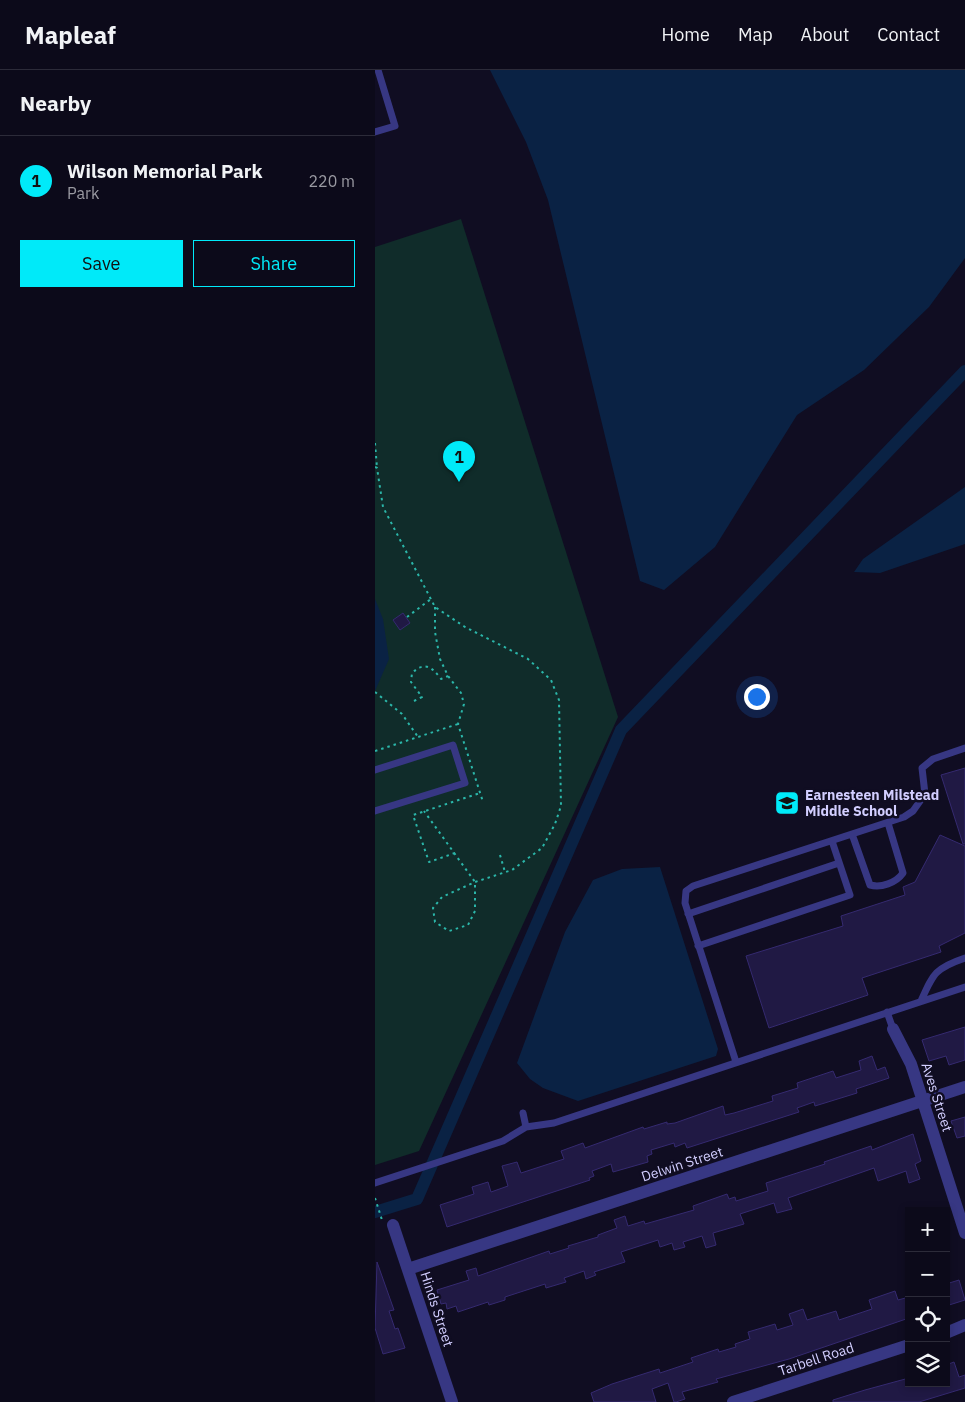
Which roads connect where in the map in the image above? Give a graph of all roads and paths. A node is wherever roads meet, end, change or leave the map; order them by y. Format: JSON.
{"nodes":[{"id":1,"x":378,"y":70,"type":"edge"},
{"id":2,"x":375,"y":132,"type":"edge"},
{"id":3,"x":375,"y":443,"type":"edge"},
{"id":4,"x":376,"y":468,"type":"edge"},
{"id":5,"x":431,"y":599,"type":"junction"},
{"id":6,"x":435,"y":607,"type":"junction"},
{"id":7,"x":407,"y":617,"type":"dead end"},
{"id":8,"x":448,"y":676,"type":"junction"},
{"id":9,"x":375,"y":692,"type":"edge"},
{"id":10,"x":415,"y":701,"type":"dead end"},
{"id":11,"x":458,"y":724,"type":"junction"},
{"id":12,"x":418,"y":737,"type":"junction"},
{"id":13,"x":965,"y":748,"type":"edge"},
{"id":14,"x":375,"y":751,"type":"edge"},
{"id":15,"x":375,"y":770,"type":"edge"},
{"id":16,"x":480,"y":793,"type":"junction"},
{"id":17,"x":483,"y":802,"type":"dead end"},
{"id":18,"x":375,"y":811,"type":"edge"},
{"id":19,"x":424,"y":811,"type":"junction"},
{"id":20,"x":888,"y":823,"type":"junction"},
{"id":21,"x":852,"y":834,"type":"junction"},
{"id":22,"x":832,"y":841,"type":"junction"},
{"id":23,"x":455,"y":854,"type":"junction"},
{"id":24,"x":500,"y":855,"type":"dead end"},
{"id":25,"x":839,"y":863,"type":"junction"},
{"id":26,"x":505,"y":872,"type":"junction"},
{"id":27,"x":475,"y":882,"type":"junction"},
{"id":28,"x":688,"y":914,"type":"junction"},
{"id":29,"x":699,"y":946,"type":"junction"},
{"id":30,"x":965,"y":958,"type":"edge"},
{"id":31,"x":965,"y":987,"type":"edge"},
{"id":32,"x":921,"y":1001,"type":"junction"},
{"id":33,"x":887,"y":1012,"type":"junction"},
{"id":34,"x":893,"y":1029,"type":"joint"},
{"id":35,"x":736,"y":1062,"type":"junction"},
{"id":36,"x":965,"y":1087,"type":"edge"},
{"id":37,"x":922,"y":1101,"type":"junction"},
{"id":38,"x":523,"y":1113,"type":"dead end"},
{"id":39,"x":526,"y":1127,"type":"junction"},
{"id":40,"x":375,"y":1183,"type":"edge"},
{"id":41,"x":375,"y":1199,"type":"edge"},
{"id":42,"x":382,"y":1219,"type":"dead end"},
{"id":43,"x":393,"y":1225,"type":"dead end"},
{"id":44,"x":965,"y":1233,"type":"edge"},
{"id":45,"x":408,"y":1269,"type":"junction"},
{"id":46,"x":965,"y":1325,"type":"edge"},
{"id":47,"x":950,"y":1331,"type":"edge"},
{"id":48,"x":905,"y":1346,"type":"edge"},
{"id":49,"x":751,"y":1399,"type":"edge"},
{"id":50,"x":452,"y":1402,"type":"edge"},
{"id":51,"x":733,"y":1402,"type":"edge"}],
"edges":[{"from":1,"to":2,"type":"lane"},
{"from":3,"to":4,"type":"path"},
{"from":4,"to":5,"type":"path"},
{"from":5,"to":6,"type":"path"},
{"from":5,"to":7,"type":"path"},
{"from":6,"to":8,"type":"path"},
{"from":6,"to":26,"type":"path"},
{"from":8,"to":10,"type":"path"},
{"from":8,"to":11,"type":"path"},
{"from":9,"to":12,"type":"path"},
{"from":11,"to":12,"type":"path"},
{"from":11,"to":16,"type":"path"},
{"from":12,"to":14,"type":"path"},
{"from":13,"to":20,"type":"lane"},
{"from":15,"to":18,"type":"lane"},
{"from":16,"to":17,"type":"path"},
{"from":16,"to":19,"type":"path"},
{"from":19,"to":23,"type":"path"},
{"from":19,"to":23,"type":"path"},
{"from":20,"to":21,"type":"lane"},
{"from":20,"to":21,"type":"lane"},
{"from":21,"to":22,"type":"lane"},
{"from":22,"to":25,"type":"lane"},
{"from":22,"to":28,"type":"lane"},
{"from":23,"to":27,"type":"path"},
{"from":24,"to":26,"type":"path"},
{"from":25,"to":28,"type":"lane"},
{"from":25,"to":29,"type":"lane"},
{"from":26,"to":27,"type":"path"},
{"from":27,"to":27,"type":"path"},
{"from":28,"to":29,"type":"lane"},
{"from":29,"to":35,"type":"lane"},
{"from":30,"to":32,"type":"lane"},
{"from":31,"to":32,"type":"lane"},
{"from":32,"to":33,"type":"lane"},
{"from":33,"to":34,"type":"lane"},
{"from":33,"to":35,"type":"lane"},
{"from":34,"to":37,"type":"street","name":"Aves Street"},
{"from":35,"to":39,"type":"lane"},
{"from":36,"to":37,"type":"street","name":"Delwin Street"},
{"from":37,"to":44,"type":"street","name":"Aves Street"},
{"from":37,"to":45,"type":"street","name":"Delwin Street"},
{"from":38,"to":39,"type":"lane"},
{"from":39,"to":40,"type":"lane"},
{"from":41,"to":42,"type":"path"},
{"from":43,"to":45,"type":"street","name":"Hinds Street"},
{"from":45,"to":50,"type":"street","name":"Hinds Street"},
{"from":46,"to":47,"type":"street"},
{"from":48,"to":49,"type":"street","name":"Tarbell Road"},
{"from":49,"to":51,"type":"street","name":"Tarbell Road"}]}
